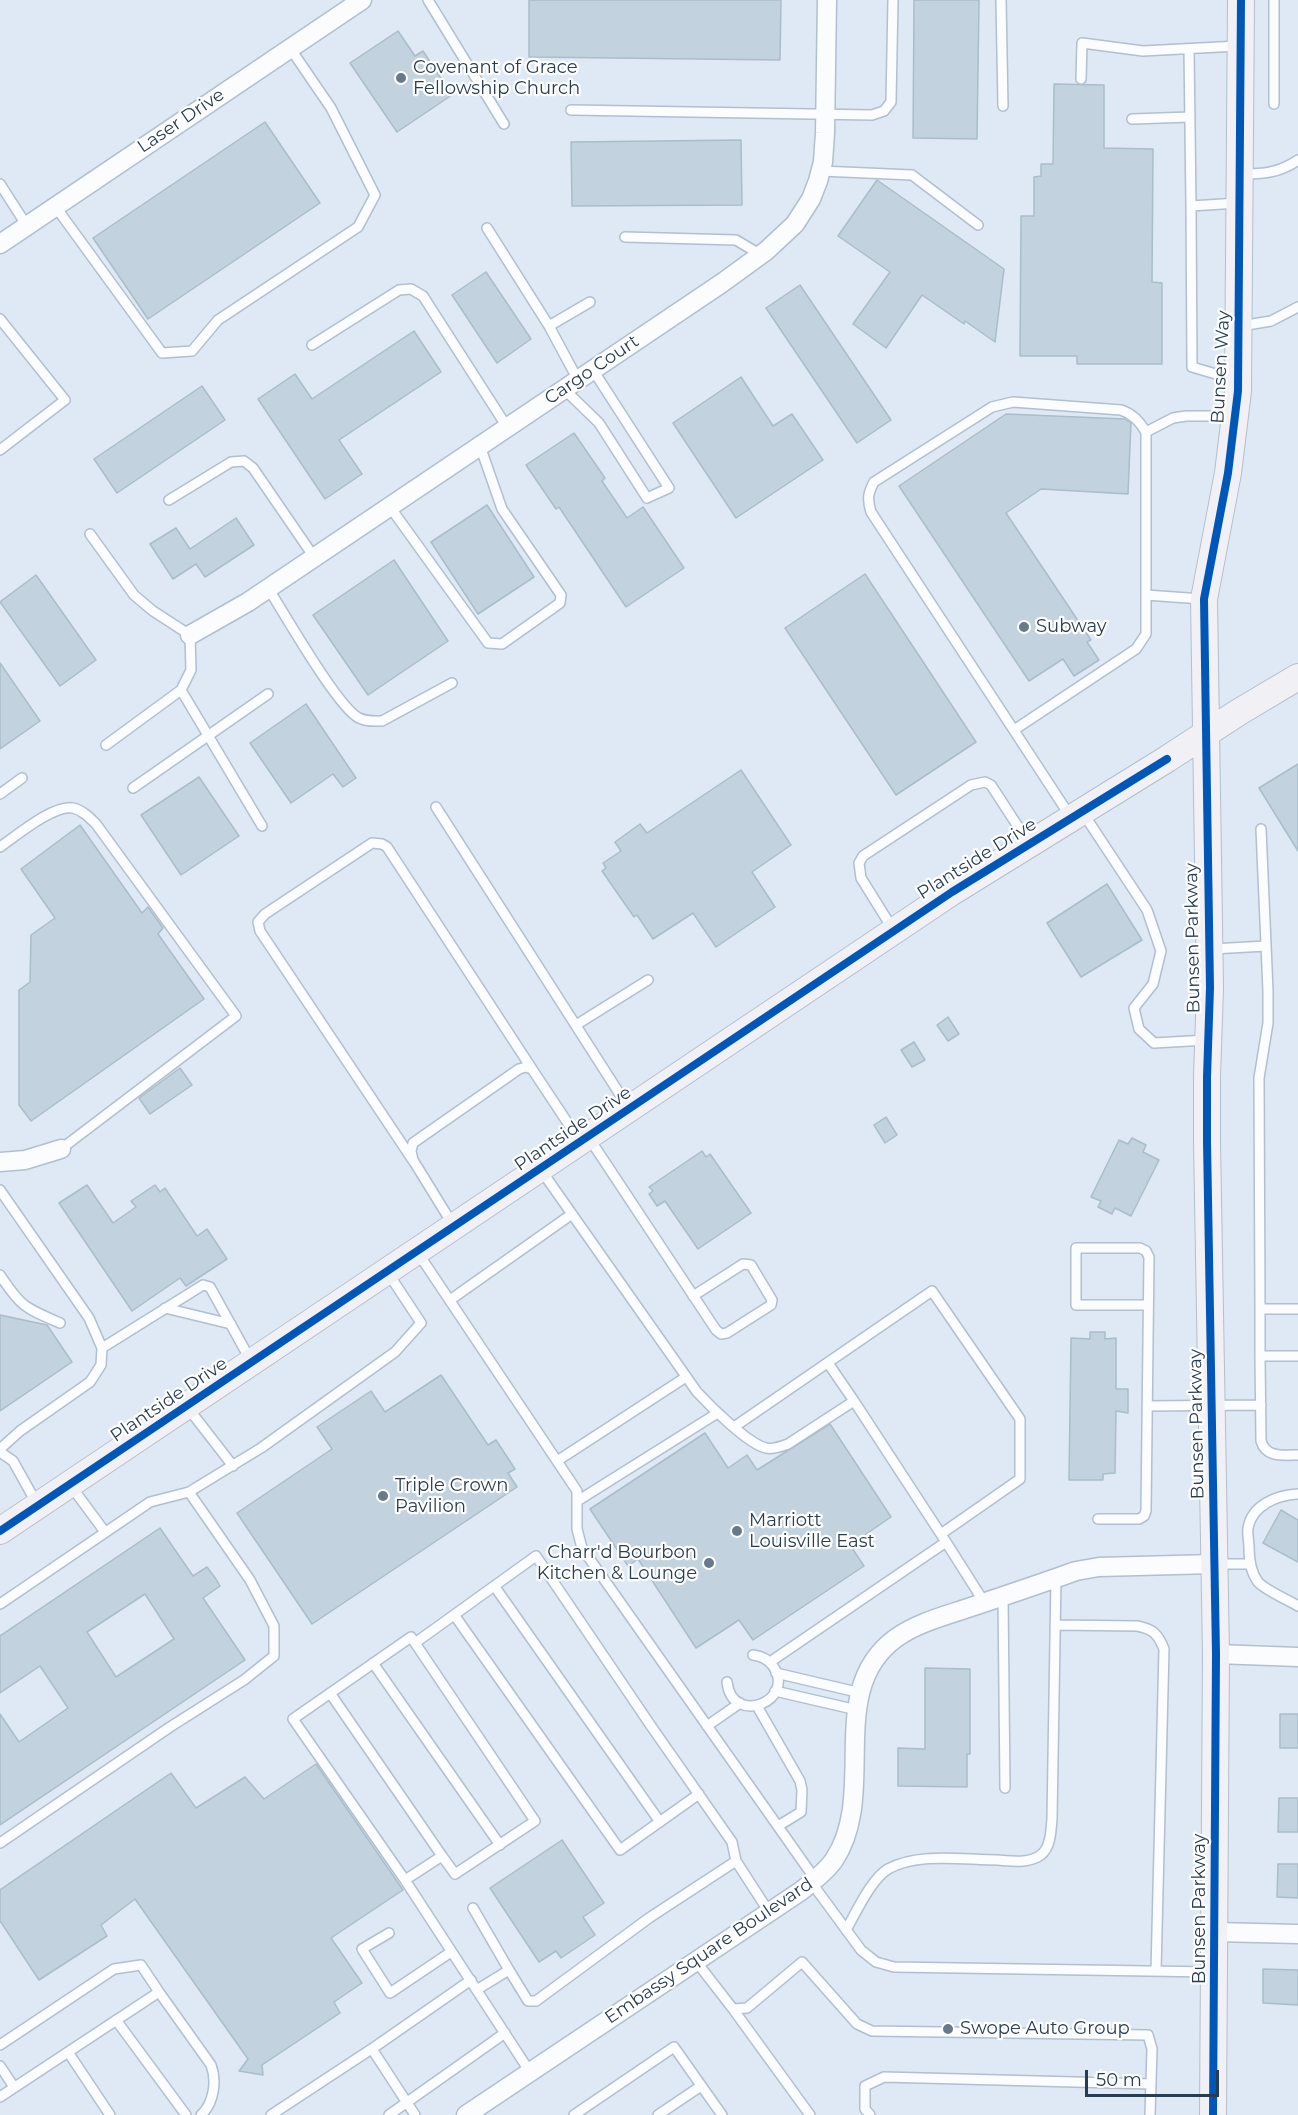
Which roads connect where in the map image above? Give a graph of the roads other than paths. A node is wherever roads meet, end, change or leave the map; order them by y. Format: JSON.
{"nodes":[{"id":1,"x":362,"y":0,"type":"edge"},
{"id":2,"x":428,"y":0,"type":"edge"},
{"id":3,"x":826,"y":0,"type":"edge"},
{"id":4,"x":893,"y":0,"type":"edge"},
{"id":5,"x":1001,"y":0,"type":"edge"},
{"id":6,"x":1241,"y":0,"type":"edge"},
{"id":7,"x":1274,"y":0,"type":"edge"},
{"id":8,"x":1241,"y":45,"type":"junction"},
{"id":9,"x":290,"y":48,"type":"junction"},
{"id":10,"x":1189,"y":48,"type":"junction"},
{"id":11,"x":1081,"y":79,"type":"dead end"},
{"id":12,"x":1274,"y":104,"type":"dead end"},
{"id":13,"x":1003,"y":106,"type":"dead end"},
{"id":14,"x":571,"y":110,"type":"dead end"},
{"id":15,"x":825,"y":115,"type":"junction"},
{"id":16,"x":1190,"y":117,"type":"junction"},
{"id":17,"x":1132,"y":119,"type":"dead end"},
{"id":18,"x":504,"y":124,"type":"dead end"},
{"id":19,"x":1298,"y":160,"type":"edge"},
{"id":20,"x":821,"y":171,"type":"junction"},
{"id":21,"x":1240,"y":174,"type":"junction"},
{"id":22,"x":0,"y":184,"type":"edge"},
{"id":23,"x":1239,"y":203,"type":"junction"},
{"id":24,"x":56,"y":206,"type":"junction"},
{"id":25,"x":1191,"y":206,"type":"junction"},
{"id":26,"x":978,"y":225,"type":"dead end"},
{"id":27,"x":27,"y":226,"type":"junction"},
{"id":28,"x":487,"y":228,"type":"dead end"},
{"id":29,"x":625,"y":237,"type":"dead end"},
{"id":30,"x":0,"y":244,"type":"edge"},
{"id":31,"x":761,"y":255,"type":"junction"},
{"id":32,"x":590,"y":302,"type":"dead end"},
{"id":33,"x":1298,"y":307,"type":"edge"},
{"id":34,"x":0,"y":319,"type":"edge"},
{"id":35,"x":549,"y":326,"type":"junction"},
{"id":36,"x":1238,"y":327,"type":"junction"},
{"id":37,"x":312,"y":345,"type":"dead end"},
{"id":38,"x":578,"y":380,"type":"junction"},
{"id":39,"x":1238,"y":381,"type":"junction"},
{"id":40,"x":1235,"y":416,"type":"junction"},
{"id":41,"x":507,"y":427,"type":"junction"},
{"id":42,"x":1146,"y":432,"type":"junction"},
{"id":43,"x":480,"y":446,"type":"junction"},
{"id":44,"x":0,"y":450,"type":"edge"},
{"id":45,"x":169,"y":500,"type":"dead end"},
{"id":46,"x":390,"y":507,"type":"junction"},
{"id":47,"x":90,"y":534,"type":"dead end"},
{"id":48,"x":314,"y":557,"type":"junction"},
{"id":49,"x":268,"y":588,"type":"junction"},
{"id":50,"x":1146,"y":595,"type":"junction"},
{"id":51,"x":1204,"y":599,"type":"junction"},
{"id":52,"x":190,"y":635,"type":"junction"},
{"id":53,"x":1298,"y":677,"type":"edge"},
{"id":54,"x":452,"y":683,"type":"dead end"},
{"id":55,"x":181,"y":690,"type":"junction"},
{"id":56,"x":267,"y":694,"type":"dead end"},
{"id":57,"x":1014,"y":730,"type":"junction"},
{"id":58,"x":1207,"y":732,"type":"junction"},
{"id":59,"x":208,"y":734,"type":"junction"},
{"id":60,"x":106,"y":745,"type":"dead end"},
{"id":61,"x":22,"y":778,"type":"dead end"},
{"id":62,"x":133,"y":788,"type":"dead end"},
{"id":63,"x":0,"y":794,"type":"edge"},
{"id":64,"x":436,"y":807,"type":"dead end"},
{"id":65,"x":1077,"y":814,"type":"junction"},
{"id":66,"x":262,"y":826,"type":"dead end"},
{"id":67,"x":1261,"y":829,"type":"dead end"},
{"id":68,"x":1029,"y":844,"type":"junction"},
{"id":69,"x":0,"y":847,"type":"edge"},
{"id":70,"x":894,"y":931,"type":"junction"},
{"id":71,"x":1266,"y":946,"type":"junction"},
{"id":72,"x":1209,"y":949,"type":"junction"},
{"id":73,"x":648,"y":980,"type":"dead end"},
{"id":74,"x":576,"y":1025,"type":"junction"},
{"id":75,"x":1209,"y":1040,"type":"junction"},
{"id":76,"x":532,"y":1069,"type":"junction"},
{"id":77,"x":630,"y":1109,"type":"junction"},
{"id":78,"x":584,"y":1139,"type":"junction"},
{"id":79,"x":61,"y":1149,"type":"joint"},
{"id":80,"x":0,"y":1161,"type":"edge"},
{"id":81,"x":414,"y":1162,"type":"junction"},
{"id":82,"x":540,"y":1169,"type":"junction"},
{"id":83,"x":0,"y":1190,"type":"edge"},
{"id":84,"x":572,"y":1214,"type":"junction"},
{"id":85,"x":454,"y":1226,"type":"junction"},
{"id":86,"x":417,"y":1251,"type":"junction"},
{"id":87,"x":387,"y":1272,"type":"junction"},
{"id":88,"x":0,"y":1275,"type":"edge"},
{"id":89,"x":693,"y":1296,"type":"junction"},
{"id":90,"x":450,"y":1300,"type":"junction"},
{"id":91,"x":1148,"y":1305,"type":"junction"},
{"id":92,"x":165,"y":1308,"type":"junction"},
{"id":93,"x":1298,"y":1309,"type":"edge"},
{"id":94,"x":1260,"y":1310,"type":"junction"},
{"id":95,"x":60,"y":1323,"type":"dead end"},
{"id":96,"x":231,"y":1324,"type":"junction"},
{"id":97,"x":102,"y":1348,"type":"junction"},
{"id":98,"x":1260,"y":1356,"type":"junction"},
{"id":99,"x":1298,"y":1356,"type":"edge"},
{"id":100,"x":252,"y":1362,"type":"junction"},
{"id":101,"x":828,"y":1362,"type":"junction"},
{"id":102,"x":686,"y":1377,"type":"junction"},
{"id":103,"x":854,"y":1401,"type":"junction"},
{"id":104,"x":1261,"y":1405,"type":"junction"},
{"id":105,"x":186,"y":1406,"type":"junction"},
{"id":106,"x":1147,"y":1406,"type":"junction"},
{"id":107,"x":1212,"y":1406,"type":"junction"},
{"id":108,"x":716,"y":1414,"type":"junction"},
{"id":109,"x":734,"y":1427,"type":"junction"},
{"id":110,"x":0,"y":1451,"type":"edge"},
{"id":111,"x":1298,"y":1455,"type":"edge"},
{"id":112,"x":557,"y":1461,"type":"junction"},
{"id":113,"x":233,"y":1466,"type":"junction"},
{"id":114,"x":70,"y":1485,"type":"junction"},
{"id":115,"x":189,"y":1492,"type":"junction"},
{"id":116,"x":1298,"y":1494,"type":"edge"},
{"id":117,"x":579,"y":1500,"type":"junction"},
{"id":118,"x":39,"y":1506,"type":"junction"},
{"id":119,"x":1098,"y":1519,"type":"dead end"},
{"id":120,"x":0,"y":1532,"type":"edge"},
{"id":121,"x":105,"y":1532,"type":"junction"},
{"id":122,"x":943,"y":1538,"type":"junction"},
{"id":123,"x":1214,"y":1564,"type":"junction"},
{"id":124,"x":1249,"y":1564,"type":"junction"},
{"id":125,"x":1056,"y":1578,"type":"junction"},
{"id":126,"x":495,"y":1587,"type":"junction"},
{"id":127,"x":1004,"y":1596,"type":"junction"},
{"id":128,"x":984,"y":1602,"type":"junction"},
{"id":129,"x":0,"y":1604,"type":"edge"},
{"id":130,"x":1298,"y":1606,"type":"edge"},
{"id":131,"x":454,"y":1616,"type":"junction"},
{"id":132,"x":1055,"y":1625,"type":"junction"},
{"id":133,"x":415,"y":1643,"type":"junction"},
{"id":134,"x":1216,"y":1654,"type":"junction"},
{"id":135,"x":753,"y":1655,"type":"dead end"},
{"id":136,"x":1298,"y":1656,"type":"edge"},
{"id":137,"x":770,"y":1662,"type":"junction"},
{"id":138,"x":374,"y":1663,"type":"junction"},
{"id":139,"x":777,"y":1673,"type":"junction"},
{"id":140,"x":727,"y":1682,"type":"dead end"},
{"id":141,"x":775,"y":1691,"type":"junction"},
{"id":142,"x":330,"y":1694,"type":"junction"},
{"id":143,"x":859,"y":1701,"type":"junction"},
{"id":144,"x":740,"y":1703,"type":"junction"},
{"id":145,"x":757,"y":1706,"type":"junction"},
{"id":146,"x":707,"y":1726,"type":"junction"},
{"id":147,"x":1005,"y":1788,"type":"dead end"},
{"id":148,"x":699,"y":1794,"type":"junction"},
{"id":149,"x":660,"y":1822,"type":"junction"},
{"id":150,"x":778,"y":1826,"type":"junction"},
{"id":151,"x":0,"y":1843,"type":"edge"},
{"id":152,"x":500,"y":1845,"type":"junction"},
{"id":153,"x":442,"y":1856,"type":"junction"},
{"id":154,"x":736,"y":1861,"type":"junction"},
{"id":155,"x":405,"y":1880,"type":"junction"},
{"id":156,"x":813,"y":1881,"type":"junction"},
{"id":157,"x":473,"y":1908,"type":"dead end"},
{"id":158,"x":769,"y":1912,"type":"junction"},
{"id":159,"x":846,"y":1930,"type":"junction"},
{"id":160,"x":1215,"y":1932,"type":"junction"},
{"id":161,"x":388,"y":1933,"type":"dead end"},
{"id":162,"x":1298,"y":1934,"type":"edge"},
{"id":163,"x":451,"y":1952,"type":"junction"},
{"id":164,"x":695,"y":1960,"type":"junction"},
{"id":165,"x":509,"y":1970,"type":"junction"},
{"id":166,"x":1156,"y":1971,"type":"junction"},
{"id":167,"x":1214,"y":1972,"type":"junction"},
{"id":168,"x":471,"y":1980,"type":"junction"},
{"id":169,"x":478,"y":1989,"type":"junction"},
{"id":170,"x":159,"y":1992,"type":"junction"},
{"id":171,"x":733,"y":2009,"type":"junction"},
{"id":172,"x":116,"y":2020,"type":"junction"},
{"id":173,"x":505,"y":2033,"type":"junction"},
{"id":174,"x":0,"y":2045,"type":"edge"},
{"id":175,"x":372,"y":2049,"type":"junction"},
{"id":176,"x":69,"y":2052,"type":"junction"},
{"id":177,"x":0,"y":2066,"type":"edge"},
{"id":178,"x":530,"y":2072,"type":"junction"},
{"id":179,"x":1151,"y":2084,"type":"junction"},
{"id":180,"x":701,"y":2086,"type":"junction"},
{"id":181,"x":14,"y":2087,"type":"junction"},
{"id":182,"x":0,"y":2097,"type":"edge"},
{"id":183,"x":407,"y":2103,"type":"junction"},
{"id":184,"x":110,"y":2115,"type":"edge"},
{"id":185,"x":186,"y":2115,"type":"edge"},
{"id":186,"x":201,"y":2115,"type":"edge"},
{"id":187,"x":271,"y":2115,"type":"edge"},
{"id":188,"x":389,"y":2115,"type":"edge"},
{"id":189,"x":415,"y":2115,"type":"edge"},
{"id":190,"x":466,"y":2115,"type":"edge"},
{"id":191,"x":574,"y":2115,"type":"edge"},
{"id":192,"x":658,"y":2115,"type":"edge"},
{"id":193,"x":722,"y":2115,"type":"edge"},
{"id":194,"x":810,"y":2115,"type":"edge"},
{"id":195,"x":870,"y":2115,"type":"edge"},
{"id":196,"x":1150,"y":2115,"type":"edge"},
{"id":197,"x":1214,"y":2115,"type":"edge"}],
"edges":[{"from":1,"to":9,"type":"street","name":"Laser Drive"},
{"from":2,"to":18,"type":"lane"},
{"from":3,"to":15,"type":"street","name":"Cargo Court"},
{"from":4,"to":15,"type":"lane"},
{"from":5,"to":13,"type":"lane"},
{"from":6,"to":8,"type":"street","name":"Bunsen Way"},
{"from":7,"to":12,"type":"lane"},
{"from":8,"to":10,"type":"lane"},
{"from":8,"to":21,"type":"street","name":"Bunsen Way"},
{"from":9,"to":24,"type":"street","name":"Laser Drive"},
{"from":9,"to":24,"type":"lane"},
{"from":10,"to":11,"type":"lane"},
{"from":10,"to":16,"type":"lane"},
{"from":14,"to":15,"type":"lane"},
{"from":15,"to":20,"type":"street","name":"Cargo Court"},
{"from":16,"to":17,"type":"lane"},
{"from":16,"to":25,"type":"lane"},
{"from":19,"to":21,"type":"lane"},
{"from":20,"to":26,"type":"lane"},
{"from":20,"to":31,"type":"street","name":"Cargo Court"},
{"from":21,"to":23,"type":"street","name":"Bunsen Way"},
{"from":22,"to":27,"type":"lane"},
{"from":23,"to":25,"type":"lane"},
{"from":23,"to":36,"type":"street","name":"Bunsen Way"},
{"from":24,"to":27,"type":"street","name":"Laser Drive"},
{"from":25,"to":39,"type":"lane"},
{"from":27,"to":30,"type":"street","name":"Laser Drive"},
{"from":28,"to":35,"type":"lane"},
{"from":29,"to":31,"type":"lane"},
{"from":31,"to":38,"type":"street","name":"Cargo Court"},
{"from":32,"to":35,"type":"lane"},
{"from":33,"to":36,"type":"lane"},
{"from":34,"to":44,"type":"lane"},
{"from":35,"to":38,"type":"lane"},
{"from":36,"to":39,"type":"street","name":"Bunsen Way"},
{"from":37,"to":41,"type":"lane"},
{"from":38,"to":38,"type":"lane"},
{"from":38,"to":41,"type":"street","name":"Cargo Court"},
{"from":39,"to":40,"type":"street","name":"Bunsen Way"},
{"from":40,"to":42,"type":"lane"},
{"from":40,"to":51,"type":"street","name":"Bunsen Way"},
{"from":41,"to":43,"type":"street","name":"Cargo Court"},
{"from":42,"to":50,"type":"lane"},
{"from":42,"to":57,"type":"lane"},
{"from":43,"to":46,"type":"street","name":"Cargo Court"},
{"from":43,"to":46,"type":"lane"},
{"from":45,"to":48,"type":"lane"},
{"from":46,"to":48,"type":"street","name":"Cargo Court"},
{"from":47,"to":52,"type":"lane"},
{"from":48,"to":49,"type":"street","name":"Cargo Court"},
{"from":49,"to":52,"type":"street","name":"Cargo Court"},
{"from":49,"to":54,"type":"lane"},
{"from":50,"to":51,"type":"lane"},
{"from":50,"to":57,"type":"lane"},
{"from":51,"to":58,"type":"street","name":"Bunsen Way"},
{"from":52,"to":55,"type":"lane"},
{"from":53,"to":58,"type":"street","name":"Plantside Drive"},
{"from":55,"to":59,"type":"lane"},
{"from":55,"to":60,"type":"lane"},
{"from":56,"to":59,"type":"lane"},
{"from":57,"to":65,"type":"lane"},
{"from":58,"to":65,"type":"street","name":"Plantside Drive"},
{"from":58,"to":72,"type":"street","name":"Bunsen Parkway"},
{"from":59,"to":62,"type":"lane"},
{"from":59,"to":66,"type":"lane"},
{"from":61,"to":63,"type":"lane"},
{"from":64,"to":74,"type":"lane"},
{"from":65,"to":68,"type":"street","name":"Plantside Drive"},
{"from":65,"to":75,"type":"lane"},
{"from":67,"to":71,"type":"lane"},
{"from":68,"to":70,"type":"street","name":"Plantside Drive"},
{"from":68,"to":70,"type":"lane"},
{"from":69,"to":79,"type":"lane"},
{"from":70,"to":77,"type":"street","name":"Plantside Drive"},
{"from":71,"to":72,"type":"lane"},
{"from":71,"to":94,"type":"lane"},
{"from":72,"to":75,"type":"street","name":"Bunsen Parkway"},
{"from":73,"to":74,"type":"lane"},
{"from":74,"to":77,"type":"lane"},
{"from":75,"to":107,"type":"street","name":"Bunsen Parkway"},
{"from":76,"to":78,"type":"lane"},
{"from":76,"to":81,"type":"lane"},
{"from":76,"to":81,"type":"lane"},
{"from":77,"to":78,"type":"street","name":"Plantside Drive"},
{"from":78,"to":82,"type":"street","name":"Plantside Drive"},
{"from":78,"to":89,"type":"lane"},
{"from":79,"to":80,"type":"street"},
{"from":81,"to":85,"type":"lane"},
{"from":82,"to":84,"type":"lane"},
{"from":82,"to":85,"type":"street","name":"Plantside Drive"},
{"from":83,"to":97,"type":"lane"},
{"from":84,"to":90,"type":"lane"},
{"from":84,"to":102,"type":"lane"},
{"from":85,"to":86,"type":"street","name":"Plantside Drive"},
{"from":86,"to":87,"type":"street","name":"Plantside Drive"},
{"from":86,"to":90,"type":"lane"},
{"from":87,"to":100,"type":"street","name":"Plantside Drive"},
{"from":87,"to":113,"type":"lane"},
{"from":88,"to":95,"type":"lane"},
{"from":89,"to":89,"type":"lane"},
{"from":90,"to":112,"type":"lane"},
{"from":91,"to":91,"type":"lane"},
{"from":91,"to":106,"type":"lane"},
{"from":92,"to":96,"type":"lane"},
{"from":92,"to":96,"type":"lane"},
{"from":92,"to":97,"type":"lane"},
{"from":93,"to":94,"type":"lane"},
{"from":94,"to":98,"type":"lane"},
{"from":96,"to":100,"type":"lane"},
{"from":97,"to":110,"type":"lane"},
{"from":98,"to":99,"type":"lane"},
{"from":98,"to":104,"type":"lane"},
{"from":100,"to":105,"type":"street","name":"Plantside Drive"},
{"from":101,"to":103,"type":"lane"},
{"from":101,"to":109,"type":"lane"},
{"from":101,"to":122,"type":"lane"},
{"from":102,"to":108,"type":"lane"},
{"from":102,"to":112,"type":"lane"},
{"from":103,"to":109,"type":"lane"},
{"from":103,"to":122,"type":"lane"},
{"from":104,"to":107,"type":"lane"},
{"from":104,"to":111,"type":"lane"},
{"from":105,"to":113,"type":"lane"},
{"from":105,"to":114,"type":"street","name":"Plantside Drive"},
{"from":106,"to":107,"type":"lane"},
{"from":106,"to":119,"type":"lane"},
{"from":107,"to":123,"type":"street","name":"Bunsen Parkway"},
{"from":108,"to":109,"type":"lane"},
{"from":108,"to":117,"type":"lane"},
{"from":110,"to":118,"type":"lane"},
{"from":112,"to":117,"type":"lane"},
{"from":113,"to":115,"type":"lane"},
{"from":114,"to":118,"type":"street","name":"Plantside Drive"},
{"from":114,"to":121,"type":"lane"},
{"from":115,"to":121,"type":"lane"},
{"from":115,"to":151,"type":"lane"},
{"from":116,"to":124,"type":"lane"},
{"from":117,"to":146,"type":"lane"},
{"from":118,"to":120,"type":"street","name":"Plantside Drive"},
{"from":121,"to":129,"type":"lane"},
{"from":122,"to":128,"type":"lane"},
{"from":122,"to":137,"type":"lane"},
{"from":123,"to":124,"type":"lane"},
{"from":123,"to":125,"type":"street","name":"Embassy Square Boulevard"},
{"from":123,"to":134,"type":"street","name":"Bunsen Parkway"},
{"from":124,"to":130,"type":"lane"},
{"from":125,"to":127,"type":"street","name":"Embassy Square Boulevard"},
{"from":125,"to":132,"type":"lane"},
{"from":126,"to":131,"type":"lane"},
{"from":126,"to":148,"type":"lane"},
{"from":126,"to":149,"type":"lane"},
{"from":127,"to":128,"type":"street","name":"Embassy Square Boulevard"},
{"from":127,"to":147,"type":"lane"},
{"from":128,"to":143,"type":"street","name":"Embassy Square Boulevard"},
{"from":131,"to":133,"type":"lane"},
{"from":131,"to":149,"type":"lane"},
{"from":132,"to":159,"type":"lane"},
{"from":132,"to":166,"type":"lane"},
{"from":133,"to":138,"type":"lane"},
{"from":133,"to":152,"type":"lane"},
{"from":134,"to":136,"type":"street"},
{"from":134,"to":160,"type":"street","name":"Bunsen Parkway"},
{"from":135,"to":137,"type":"lane"},
{"from":137,"to":139,"type":"lane"},
{"from":138,"to":142,"type":"lane"},
{"from":138,"to":152,"type":"lane"},
{"from":139,"to":141,"type":"lane"},
{"from":139,"to":143,"type":"lane"},
{"from":140,"to":144,"type":"lane"},
{"from":141,"to":143,"type":"lane"},
{"from":141,"to":145,"type":"lane"},
{"from":142,"to":153,"type":"lane"},
{"from":142,"to":155,"type":"lane"},
{"from":143,"to":156,"type":"street","name":"Embassy Square Boulevard"},
{"from":144,"to":145,"type":"lane"},
{"from":144,"to":146,"type":"lane"},
{"from":145,"to":150,"type":"lane"},
{"from":146,"to":150,"type":"lane"},
{"from":148,"to":149,"type":"lane"},
{"from":148,"to":154,"type":"lane"},
{"from":150,"to":156,"type":"lane"},
{"from":152,"to":153,"type":"lane"},
{"from":153,"to":155,"type":"lane"},
{"from":154,"to":158,"type":"lane"},
{"from":154,"to":165,"type":"lane"},
{"from":155,"to":163,"type":"lane"},
{"from":156,"to":158,"type":"street","name":"Embassy Square Boulevard"},
{"from":156,"to":159,"type":"lane"},
{"from":157,"to":165,"type":"lane"},
{"from":158,"to":164,"type":"street","name":"Embassy Square Boulevard"},
{"from":159,"to":166,"type":"lane"},
{"from":160,"to":162,"type":"street"},
{"from":160,"to":167,"type":"street","name":"Bunsen Parkway"},
{"from":161,"to":163,"type":"lane"},
{"from":163,"to":168,"type":"lane"},
{"from":164,"to":171,"type":"lane"},
{"from":164,"to":178,"type":"street","name":"Embassy Square Boulevard"},
{"from":165,"to":169,"type":"lane"},
{"from":166,"to":167,"type":"lane"},
{"from":167,"to":197,"type":"street","name":"Bunsen Parkway"},
{"from":168,"to":169,"type":"lane"},
{"from":168,"to":175,"type":"lane"},
{"from":169,"to":173,"type":"lane"},
{"from":170,"to":172,"type":"lane"},
{"from":170,"to":174,"type":"lane"},
{"from":170,"to":186,"type":"lane"},
{"from":171,"to":179,"type":"lane"},
{"from":171,"to":194,"type":"lane"},
{"from":172,"to":176,"type":"lane"},
{"from":172,"to":185,"type":"lane"},
{"from":173,"to":178,"type":"lane"},
{"from":173,"to":183,"type":"lane"},
{"from":175,"to":183,"type":"lane"},
{"from":175,"to":187,"type":"lane"},
{"from":176,"to":181,"type":"lane"},
{"from":176,"to":184,"type":"lane"},
{"from":177,"to":181,"type":"lane"},
{"from":178,"to":190,"type":"street","name":"Embassy Square Boulevard"},
{"from":179,"to":195,"type":"lane"},
{"from":179,"to":196,"type":"lane"},
{"from":180,"to":191,"type":"lane"},
{"from":180,"to":192,"type":"lane"},
{"from":180,"to":193,"type":"lane"},
{"from":181,"to":182,"type":"lane"},
{"from":183,"to":188,"type":"lane"},
{"from":183,"to":189,"type":"lane"}]}
